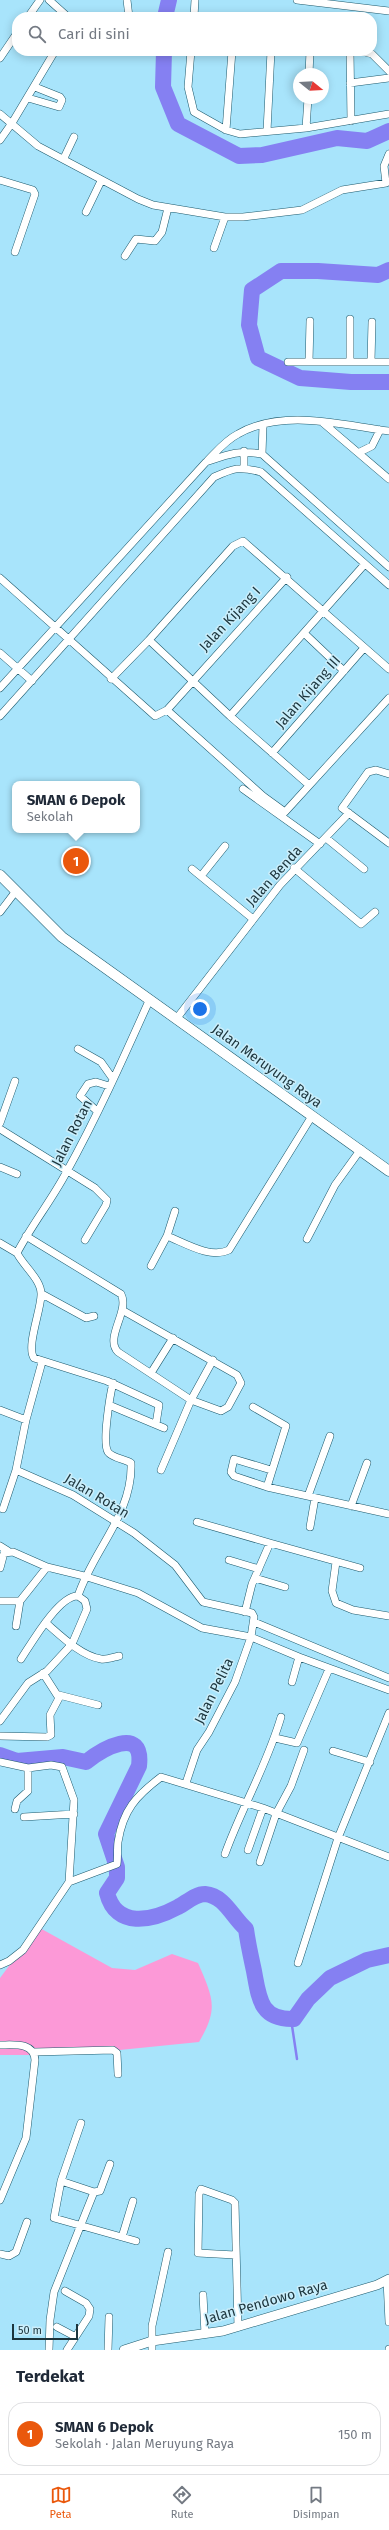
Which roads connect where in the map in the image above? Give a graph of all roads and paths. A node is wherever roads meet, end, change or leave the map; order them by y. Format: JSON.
{"nodes":[{"id":1,"x":40,"y":0,"type":"edge"},
{"id":2,"x":49,"y":0,"type":"edge"},
{"id":3,"x":127,"y":0,"type":"edge"},
{"id":4,"x":195,"y":0,"type":"edge"},
{"id":5,"x":297,"y":0,"type":"edge"},
{"id":6,"x":389,"y":11,"type":"edge"},
{"id":7,"x":32,"y":12,"type":"edge"},
{"id":8,"x":62,"y":12,"type":"edge"},
{"id":9,"x":128,"y":12,"type":"edge"},
{"id":10,"x":194,"y":12,"type":"edge"},
{"id":11,"x":12,"y":40,"type":"edge"},
{"id":12,"x":52,"y":56,"type":"edge"},
{"id":13,"x":191,"y":56,"type":"edge"},
{"id":14,"x":232,"y":56,"type":"edge"},
{"id":15,"x":271,"y":56,"type":"edge"},
{"id":16,"x":310,"y":56,"type":"edge"},
{"id":17,"x":350,"y":56,"type":"edge"},
{"id":18,"x":374,"y":56,"type":"edge"},
{"id":19,"x":0,"y":58,"type":"edge"},
{"id":20,"x":309,"y":68,"type":"edge"},
{"id":21,"x":389,"y":71,"type":"edge"},
{"id":22,"x":389,"y":78,"type":"edge"},
{"id":23,"x":350,"y":83,"type":"junction"},
{"id":24,"x":34,"y":87,"type":"junction"},
{"id":25,"x":28,"y":98,"type":"junction"},
{"id":26,"x":308,"y":104,"type":"edge"},
{"id":27,"x":0,"y":114,"type":"edge"},
{"id":28,"x":389,"y":114,"type":"edge"},
{"id":29,"x":351,"y":121,"type":"junction"},
{"id":30,"x":12,"y":123,"type":"junction"},
{"id":31,"x":306,"y":128,"type":"junction"},
{"id":32,"x":226,"y":130,"type":"junction"},
{"id":33,"x":267,"y":131,"type":"junction"},
{"id":34,"x":74,"y":136,"type":"dead end"},
{"id":35,"x":0,"y":140,"type":"edge"},
{"id":36,"x":389,"y":154,"type":"edge"},
{"id":37,"x":64,"y":158,"type":"junction"},
{"id":38,"x":0,"y":180,"type":"edge"},
{"id":39,"x":101,"y":181,"type":"junction"},
{"id":40,"x":168,"y":208,"type":"junction"},
{"id":41,"x":86,"y":212,"type":"dead end"},
{"id":42,"x":225,"y":217,"type":"junction"},
{"id":43,"x":214,"y":248,"type":"dead end"},
{"id":44,"x":15,"y":252,"type":"dead end"},
{"id":45,"x":125,"y":256,"type":"dead end"},
{"id":46,"x":350,"y":319,"type":"dead end"},
{"id":47,"x":310,"y":321,"type":"dead end"},
{"id":48,"x":372,"y":322,"type":"dead end"},
{"id":49,"x":371,"y":361,"type":"junction"},
{"id":50,"x":288,"y":362,"type":"dead end"},
{"id":51,"x":309,"y":362,"type":"junction"},
{"id":52,"x":350,"y":362,"type":"junction"},
{"id":53,"x":389,"y":362,"type":"edge"},
{"id":54,"x":322,"y":422,"type":"junction"},
{"id":55,"x":263,"y":425,"type":"junction"},
{"id":56,"x":380,"y":430,"type":"junction"},
{"id":57,"x":389,"y":431,"type":"edge"},
{"id":58,"x":244,"y":450,"type":"junction"},
{"id":59,"x":360,"y":452,"type":"junction"},
{"id":60,"x":262,"y":454,"type":"junction"},
{"id":61,"x":206,"y":462,"type":"junction"},
{"id":62,"x":244,"y":467,"type":"junction"},
{"id":63,"x":389,"y":479,"type":"edge"},
{"id":64,"x":364,"y":565,"type":"junction"},
{"id":65,"x":389,"y":567,"type":"edge"},
{"id":66,"x":287,"y":577,"type":"junction"},
{"id":67,"x":0,"y":578,"type":"edge"},
{"id":68,"x":388,"y":583,"type":"edge"},
{"id":69,"x":325,"y":611,"type":"junction"},
{"id":70,"x":56,"y":628,"type":"junction"},
{"id":71,"x":305,"y":634,"type":"junction"},
{"id":72,"x":68,"y":639,"type":"junction"},
{"id":73,"x":149,"y":640,"type":"junction"},
{"id":74,"x":364,"y":648,"type":"junction"},
{"id":75,"x":0,"y":653,"type":"edge"},
{"id":76,"x":18,"y":669,"type":"junction"},
{"id":77,"x":389,"y":669,"type":"edge"},
{"id":78,"x":344,"y":671,"type":"junction"},
{"id":79,"x":111,"y":679,"type":"junction"},
{"id":80,"x":192,"y":679,"type":"junction"},
{"id":81,"x":32,"y":681,"type":"junction"},
{"id":82,"x":0,"y":688,"type":"edge"},
{"id":83,"x":389,"y":698,"type":"edge"},
{"id":84,"x":167,"y":710,"type":"junction"},
{"id":85,"x":0,"y":716,"type":"edge"},
{"id":86,"x":230,"y":716,"type":"junction"},
{"id":87,"x":272,"y":753,"type":"junction"},
{"id":88,"x":389,"y":774,"type":"edge"},
{"id":89,"x":309,"y":785,"type":"junction"},
{"id":90,"x":243,"y":789,"type":"dead end"},
{"id":91,"x":349,"y":813,"type":"junction"},
{"id":92,"x":326,"y":838,"type":"junction"},
{"id":93,"x":389,"y":843,"type":"edge"},
{"id":94,"x":320,"y":844,"type":"junction"},
{"id":95,"x":225,"y":846,"type":"dead end"},
{"id":96,"x":294,"y":868,"type":"junction"},
{"id":97,"x":192,"y":869,"type":"dead end"},
{"id":98,"x":364,"y":869,"type":"dead end"},
{"id":99,"x":0,"y":875,"type":"edge"},
{"id":100,"x":201,"y":876,"type":"junction"},
{"id":101,"x":16,"y":891,"type":"junction"},
{"id":102,"x":0,"y":912,"type":"edge"},
{"id":103,"x":375,"y":912,"type":"dead end"},
{"id":104,"x":253,"y":919,"type":"junction"},
{"id":105,"x":149,"y":1001,"type":"junction"},
{"id":106,"x":177,"y":1018,"type":"junction"},
{"id":107,"x":78,"y":1049,"type":"dead end"},
{"id":108,"x":114,"y":1078,"type":"junction"},
{"id":109,"x":16,"y":1082,"type":"dead end"},
{"id":110,"x":110,"y":1086,"type":"junction"},
{"id":111,"x":97,"y":1111,"type":"junction"},
{"id":112,"x":312,"y":1116,"type":"junction"},
{"id":113,"x":0,"y":1123,"type":"edge"},
{"id":114,"x":0,"y":1129,"type":"edge"},
{"id":115,"x":361,"y":1149,"type":"junction"},
{"id":116,"x":0,"y":1167,"type":"edge"},
{"id":117,"x":67,"y":1171,"type":"junction"},
{"id":118,"x":389,"y":1171,"type":"edge"},
{"id":119,"x":17,"y":1174,"type":"dead end"},
{"id":120,"x":175,"y":1211,"type":"dead end"},
{"id":121,"x":26,"y":1236,"type":"junction"},
{"id":122,"x":166,"y":1236,"type":"junction"},
{"id":123,"x":307,"y":1239,"type":"dead end"},
{"id":124,"x":85,"y":1240,"type":"dead end"},
{"id":125,"x":0,"y":1243,"type":"edge"},
{"id":126,"x":17,"y":1254,"type":"junction"},
{"id":127,"x":151,"y":1266,"type":"dead end"},
{"id":128,"x":42,"y":1294,"type":"junction"},
{"id":129,"x":122,"y":1310,"type":"junction"},
{"id":130,"x":94,"y":1316,"type":"dead end"},
{"id":131,"x":173,"y":1338,"type":"junction"},
{"id":132,"x":213,"y":1360,"type":"junction"},
{"id":133,"x":42,"y":1362,"type":"junction"},
{"id":134,"x":151,"y":1373,"type":"junction"},
{"id":135,"x":113,"y":1383,"type":"junction"},
{"id":136,"x":191,"y":1400,"type":"junction"},
{"id":137,"x":110,"y":1405,"type":"junction"},
{"id":138,"x":253,"y":1407,"type":"dead end"},
{"id":139,"x":0,"y":1410,"type":"edge"},
{"id":140,"x":26,"y":1420,"type":"junction"},
{"id":141,"x":156,"y":1424,"type":"junction"},
{"id":142,"x":164,"y":1428,"type":"dead end"},
{"id":143,"x":330,"y":1436,"type":"dead end"},
{"id":144,"x":367,"y":1463,"type":"dead end"},
{"id":145,"x":16,"y":1470,"type":"junction"},
{"id":146,"x":161,"y":1470,"type":"dead end"},
{"id":147,"x":271,"y":1470,"type":"junction"},
{"id":148,"x":267,"y":1487,"type":"junction"},
{"id":149,"x":311,"y":1497,"type":"junction"},
{"id":150,"x":351,"y":1506,"type":"junction"},
{"id":151,"x":3,"y":1509,"type":"dead end"},
{"id":152,"x":389,"y":1514,"type":"edge"},
{"id":153,"x":197,"y":1522,"type":"dead end"},
{"id":154,"x":115,"y":1523,"type":"junction"},
{"id":155,"x":310,"y":1527,"type":"dead end"},
{"id":156,"x":270,"y":1543,"type":"junction"},
{"id":157,"x":0,"y":1546,"type":"edge"},
{"id":158,"x":8,"y":1551,"type":"junction"},
{"id":159,"x":229,"y":1560,"type":"dead end"},
{"id":160,"x":336,"y":1562,"type":"junction"},
{"id":161,"x":47,"y":1567,"type":"junction"},
{"id":162,"x":0,"y":1568,"type":"edge"},
{"id":163,"x":360,"y":1568,"type":"dead end"},
{"id":164,"x":259,"y":1569,"type":"junction"},
{"id":165,"x":84,"y":1576,"type":"junction"},
{"id":166,"x":255,"y":1578,"type":"junction"},
{"id":167,"x":285,"y":1587,"type":"dead end"},
{"id":168,"x":78,"y":1596,"type":"junction"},
{"id":169,"x":20,"y":1600,"type":"junction"},
{"id":170,"x":0,"y":1601,"type":"edge"},
{"id":171,"x":246,"y":1612,"type":"junction"},
{"id":172,"x":389,"y":1616,"type":"edge"},
{"id":173,"x":254,"y":1622,"type":"junction"},
{"id":174,"x":46,"y":1623,"type":"junction"},
{"id":175,"x":16,"y":1626,"type":"dead end"},
{"id":176,"x":251,"y":1637,"type":"junction"},
{"id":177,"x":72,"y":1644,"type":"junction"},
{"id":178,"x":119,"y":1656,"type":"dead end"},
{"id":179,"x":299,"y":1657,"type":"junction"},
{"id":180,"x":21,"y":1659,"type":"dead end"},
{"id":181,"x":329,"y":1669,"type":"junction"},
{"id":182,"x":43,"y":1673,"type":"junction"},
{"id":183,"x":389,"y":1678,"type":"edge"},
{"id":184,"x":292,"y":1682,"type":"dead end"},
{"id":185,"x":389,"y":1690,"type":"edge"},
{"id":186,"x":59,"y":1695,"type":"junction"},
{"id":187,"x":98,"y":1705,"type":"dead end"},
{"id":188,"x":389,"y":1713,"type":"edge"},
{"id":189,"x":281,"y":1717,"type":"dead end"},
{"id":190,"x":0,"y":1721,"type":"edge"},
{"id":191,"x":0,"y":1736,"type":"edge"},
{"id":192,"x":275,"y":1738,"type":"junction"},
{"id":193,"x":304,"y":1750,"type":"dead end"},
{"id":194,"x":333,"y":1751,"type":"dead end"},
{"id":195,"x":0,"y":1762,"type":"edge"},
{"id":196,"x":370,"y":1762,"type":"junction"},
{"id":197,"x":28,"y":1768,"type":"junction"},
{"id":198,"x":186,"y":1783,"type":"junction"},
{"id":199,"x":245,"y":1802,"type":"junction"},
{"id":200,"x":263,"y":1808,"type":"junction"},
{"id":201,"x":15,"y":1809,"type":"dead end"},
{"id":202,"x":74,"y":1814,"type":"junction"},
{"id":203,"x":276,"y":1814,"type":"junction"},
{"id":204,"x":24,"y":1817,"type":"dead end"},
{"id":205,"x":338,"y":1838,"type":"junction"},
{"id":206,"x":248,"y":1850,"type":"dead end"},
{"id":207,"x":226,"y":1854,"type":"dead end"},
{"id":208,"x":389,"y":1857,"type":"edge"},
{"id":209,"x":260,"y":1862,"type":"dead end"},
{"id":210,"x":69,"y":1882,"type":"junction"},
{"id":211,"x":298,"y":1963,"type":"dead end"},
{"id":212,"x":0,"y":1965,"type":"edge"},
{"id":213,"x":0,"y":2044,"type":"edge"},
{"id":214,"x":34,"y":2052,"type":"junction"},
{"id":215,"x":118,"y":2074,"type":"dead end"},
{"id":216,"x":81,"y":2123,"type":"dead end"},
{"id":217,"x":110,"y":2164,"type":"dead end"},
{"id":218,"x":61,"y":2181,"type":"junction"},
{"id":219,"x":94,"y":2192,"type":"junction"},
{"id":220,"x":0,"y":2200,"type":"edge"},
{"id":221,"x":133,"y":2201,"type":"dead end"},
{"id":222,"x":27,"y":2222,"type":"dead end"},
{"id":223,"x":82,"y":2226,"type":"junction"},
{"id":224,"x":122,"y":2237,"type":"junction"},
{"id":225,"x":136,"y":2242,"type":"dead end"},
{"id":226,"x":168,"y":2252,"type":"dead end"},
{"id":227,"x":0,"y":2254,"type":"edge"},
{"id":228,"x":235,"y":2255,"type":"junction"},
{"id":229,"x":388,"y":2280,"type":"edge"},
{"id":230,"x":65,"y":2291,"type":"dead end"},
{"id":231,"x":203,"y":2295,"type":"dead end"},
{"id":232,"x":109,"y":2317,"type":"dead end"},
{"id":233,"x":389,"y":2322,"type":"edge"},
{"id":234,"x":57,"y":2327,"type":"dead end"},
{"id":235,"x":238,"y":2327,"type":"junction"},
{"id":236,"x":205,"y":2334,"type":"junction"},
{"id":237,"x":74,"y":2336,"type":"junction"},
{"id":238,"x":152,"y":2345,"type":"edge"},
{"id":239,"x":48,"y":2350,"type":"edge"},
{"id":240,"x":67,"y":2350,"type":"edge"},
{"id":241,"x":108,"y":2350,"type":"edge"},
{"id":242,"x":124,"y":2350,"type":"edge"}],
"edges":[{"from":1,"to":7,"type":"street"},
{"from":2,"to":8,"type":"street"},
{"from":3,"to":9,"type":"street"},
{"from":4,"to":10,"type":"street"},
{"from":5,"to":6,"type":"street"},
{"from":11,"to":19,"type":"street"},
{"from":12,"to":24,"type":"street"},
{"from":13,"to":32,"type":"street"},
{"from":14,"to":32,"type":"street"},
{"from":15,"to":33,"type":"street"},
{"from":16,"to":20,"type":"street"},
{"from":17,"to":23,"type":"street"},
{"from":18,"to":21,"type":"street"},
{"from":22,"to":23,"type":"street"},
{"from":23,"to":29,"type":"street"},
{"from":24,"to":25,"type":"street"},
{"from":24,"to":25,"type":"street"},
{"from":25,"to":30,"type":"street"},
{"from":26,"to":31,"type":"street"},
{"from":27,"to":30,"type":"street"},
{"from":28,"to":29,"type":"street"},
{"from":29,"to":31,"type":"street"},
{"from":30,"to":35,"type":"street"},
{"from":30,"to":37,"type":"street"},
{"from":31,"to":33,"type":"street"},
{"from":32,"to":33,"type":"street"},
{"from":34,"to":37,"type":"street"},
{"from":36,"to":42,"type":"street"},
{"from":37,"to":39,"type":"street"},
{"from":38,"to":44,"type":"street"},
{"from":39,"to":40,"type":"street"},
{"from":39,"to":41,"type":"street"},
{"from":40,"to":42,"type":"street"},
{"from":40,"to":45,"type":"street"},
{"from":42,"to":43,"type":"street"},
{"from":46,"to":52,"type":"street"},
{"from":47,"to":51,"type":"street"},
{"from":48,"to":49,"type":"street"},
{"from":49,"to":52,"type":"street"},
{"from":49,"to":53,"type":"street"},
{"from":50,"to":51,"type":"street"},
{"from":51,"to":52,"type":"street"},
{"from":54,"to":55,"type":"street"},
{"from":54,"to":56,"type":"street"},
{"from":54,"to":59,"type":"street"},
{"from":55,"to":60,"type":"street"},
{"from":55,"to":61,"type":"street"},
{"from":56,"to":57,"type":"street"},
{"from":56,"to":59,"type":"street"},
{"from":58,"to":60,"type":"street"},
{"from":58,"to":61,"type":"street"},
{"from":58,"to":62,"type":"street"},
{"from":59,"to":63,"type":"street"},
{"from":60,"to":65,"type":"street"},
{"from":61,"to":70,"type":"street"},
{"from":62,"to":64,"type":"street"},
{"from":62,"to":72,"type":"street"},
{"from":64,"to":68,"type":"street"},
{"from":64,"to":69,"type":"street"},
{"from":66,"to":69,"type":"street"},
{"from":66,"to":73,"type":"street"},
{"from":66,"to":80,"type":"street","name":"Jalan Kijang I"},
{"from":67,"to":70,"type":"street"},
{"from":69,"to":71,"type":"street"},
{"from":69,"to":74,"type":"street"},
{"from":70,"to":72,"type":"street"},
{"from":70,"to":76,"type":"street"},
{"from":71,"to":78,"type":"street"},
{"from":71,"to":86,"type":"street"},
{"from":72,"to":79,"type":"street"},
{"from":72,"to":81,"type":"street"},
{"from":73,"to":79,"type":"street"},
{"from":73,"to":80,"type":"street"},
{"from":74,"to":77,"type":"street"},
{"from":74,"to":78,"type":"street","name":"Jalan Kijang III"},
{"from":75,"to":76,"type":"street"},
{"from":76,"to":81,"type":"street"},
{"from":76,"to":82,"type":"street"},
{"from":78,"to":87,"type":"street","name":"Jalan Kijang III"},
{"from":79,"to":84,"type":"street"},
{"from":80,"to":84,"type":"street","name":"Jalan Kijang I"},
{"from":80,"to":86,"type":"street"},
{"from":81,"to":85,"type":"street"},
{"from":83,"to":89,"type":"street"},
{"from":84,"to":89,"type":"street"},
{"from":86,"to":87,"type":"street"},
{"from":87,"to":89,"type":"street"},
{"from":88,"to":91,"type":"street"},
{"from":90,"to":94,"type":"street"},
{"from":91,"to":92,"type":"street","name":"Jalan Benda"},
{"from":91,"to":93,"type":"street"},
{"from":92,"to":94,"type":"street","name":"Jalan Benda"},
{"from":92,"to":98,"type":"street"},
{"from":94,"to":96,"type":"street","name":"Jalan Benda"},
{"from":95,"to":100,"type":"street"},
{"from":96,"to":103,"type":"street"},
{"from":96,"to":104,"type":"street","name":"Jalan Benda"},
{"from":97,"to":100,"type":"street"},
{"from":99,"to":101,"type":"main road","name":"Jalan Meruyung Raya"},
{"from":100,"to":104,"type":"street"},
{"from":101,"to":102,"type":"street"},
{"from":101,"to":105,"type":"main road","name":"Jalan Meruyung Raya"},
{"from":104,"to":106,"type":"street","name":"Jalan Benda"},
{"from":105,"to":106,"type":"main road","name":"Jalan Meruyung Raya"},
{"from":105,"to":108,"type":"street","name":"Jalan Rotan"},
{"from":106,"to":112,"type":"main road","name":"Jalan Meruyung Raya"},
{"from":107,"to":108,"type":"street"},
{"from":108,"to":110,"type":"street","name":"Jalan Rotan"},
{"from":109,"to":113,"type":"street"},
{"from":110,"to":111,"type":"street","name":"Jalan Rotan"},
{"from":110,"to":111,"type":"street"},
{"from":111,"to":117,"type":"street","name":"Jalan Rotan"},
{"from":112,"to":115,"type":"main road","name":"Jalan Meruyung Raya"},
{"from":112,"to":122,"type":"street"},
{"from":114,"to":117,"type":"street"},
{"from":115,"to":118,"type":"main road","name":"Jalan Meruyung Raya"},
{"from":115,"to":123,"type":"street"},
{"from":116,"to":119,"type":"street"},
{"from":117,"to":121,"type":"street","name":"Jalan Rotan"},
{"from":117,"to":124,"type":"street"},
{"from":120,"to":122,"type":"street"},
{"from":121,"to":126,"type":"street","name":"Jalan Rotan"},
{"from":121,"to":129,"type":"street"},
{"from":122,"to":127,"type":"street"},
{"from":125,"to":126,"type":"street"},
{"from":126,"to":128,"type":"street"},
{"from":128,"to":130,"type":"street"},
{"from":128,"to":133,"type":"street"},
{"from":129,"to":131,"type":"street"},
{"from":129,"to":134,"type":"street"},
{"from":131,"to":132,"type":"street"},
{"from":131,"to":134,"type":"street"},
{"from":132,"to":136,"type":"street"},
{"from":132,"to":136,"type":"street"},
{"from":133,"to":135,"type":"street"},
{"from":133,"to":140,"type":"street"},
{"from":134,"to":136,"type":"street"},
{"from":135,"to":137,"type":"street"},
{"from":135,"to":141,"type":"street"},
{"from":136,"to":146,"type":"street"},
{"from":137,"to":141,"type":"street"},
{"from":137,"to":154,"type":"street"},
{"from":138,"to":147,"type":"street"},
{"from":139,"to":140,"type":"street"},
{"from":140,"to":145,"type":"street"},
{"from":141,"to":142,"type":"street"},
{"from":143,"to":149,"type":"street"},
{"from":144,"to":150,"type":"street"},
{"from":145,"to":151,"type":"street"},
{"from":145,"to":154,"type":"street","name":"Jalan Rotan"},
{"from":147,"to":148,"type":"street"},
{"from":147,"to":148,"type":"street"},
{"from":148,"to":149,"type":"street"},
{"from":149,"to":150,"type":"street"},
{"from":149,"to":155,"type":"street"},
{"from":150,"to":152,"type":"street"},
{"from":153,"to":156,"type":"street"},
{"from":154,"to":165,"type":"street"},
{"from":154,"to":171,"type":"street","name":"Jalan Rotan"},
{"from":156,"to":160,"type":"street"},
{"from":156,"to":164,"type":"street"},
{"from":157,"to":158,"type":"street"},
{"from":158,"to":161,"type":"street"},
{"from":158,"to":162,"type":"street"},
{"from":159,"to":164,"type":"street"},
{"from":160,"to":163,"type":"street"},
{"from":160,"to":172,"type":"street"},
{"from":161,"to":165,"type":"street"},
{"from":161,"to":169,"type":"street"},
{"from":164,"to":166,"type":"street"},
{"from":165,"to":168,"type":"street"},
{"from":165,"to":176,"type":"street"},
{"from":166,"to":167,"type":"street"},
{"from":166,"to":171,"type":"street"},
{"from":168,"to":174,"type":"street"},
{"from":168,"to":177,"type":"street"},
{"from":169,"to":170,"type":"street"},
{"from":169,"to":175,"type":"street"},
{"from":171,"to":173,"type":"street"},
{"from":173,"to":176,"type":"street","name":"Jalan Pelita"},
{"from":173,"to":183,"type":"street"},
{"from":174,"to":177,"type":"street"},
{"from":174,"to":180,"type":"street"},
{"from":176,"to":179,"type":"street"},
{"from":176,"to":198,"type":"street","name":"Jalan Pelita"},
{"from":177,"to":178,"type":"street"},
{"from":177,"to":182,"type":"street"},
{"from":179,"to":181,"type":"street"},
{"from":179,"to":184,"type":"street"},
{"from":181,"to":185,"type":"street"},
{"from":181,"to":192,"type":"street"},
{"from":182,"to":186,"type":"street"},
{"from":182,"to":190,"type":"street"},
{"from":186,"to":187,"type":"street"},
{"from":186,"to":191,"type":"street"},
{"from":188,"to":196,"type":"street"},
{"from":189,"to":192,"type":"street"},
{"from":192,"to":199,"type":"street"},
{"from":193,"to":203,"type":"street"},
{"from":194,"to":196,"type":"street"},
{"from":195,"to":197,"type":"street"},
{"from":196,"to":205,"type":"street"},
{"from":197,"to":201,"type":"street"},
{"from":197,"to":202,"type":"street"},
{"from":198,"to":199,"type":"street"},
{"from":198,"to":210,"type":"street"},
{"from":199,"to":200,"type":"street"},
{"from":199,"to":207,"type":"street"},
{"from":200,"to":203,"type":"street"},
{"from":200,"to":206,"type":"street"},
{"from":202,"to":204,"type":"street"},
{"from":202,"to":210,"type":"street"},
{"from":203,"to":205,"type":"street"},
{"from":203,"to":209,"type":"street"},
{"from":205,"to":208,"type":"street"},
{"from":205,"to":211,"type":"street"},
{"from":210,"to":212,"type":"street"},
{"from":213,"to":214,"type":"street"},
{"from":214,"to":215,"type":"street"},
{"from":214,"to":220,"type":"street"},
{"from":216,"to":218,"type":"street"},
{"from":217,"to":219,"type":"street"},
{"from":218,"to":219,"type":"street"},
{"from":218,"to":223,"type":"street"},
{"from":219,"to":223,"type":"street"},
{"from":221,"to":224,"type":"street"},
{"from":222,"to":227,"type":"street"},
{"from":223,"to":224,"type":"street"},
{"from":223,"to":239,"type":"street"},
{"from":224,"to":225,"type":"street"},
{"from":226,"to":238,"type":"street"},
{"from":228,"to":228,"type":"street"},
{"from":228,"to":235,"type":"street"},
{"from":229,"to":233,"type":"street"},
{"from":229,"to":235,"type":"street","name":"Jalan Pendowo Raya"},
{"from":230,"to":237,"type":"street"},
{"from":231,"to":236,"type":"street"},
{"from":232,"to":241,"type":"street"},
{"from":234,"to":237,"type":"street"},
{"from":235,"to":236,"type":"street","name":"Jalan Pendowo Raya"},
{"from":236,"to":238,"type":"street","name":"Jalan Pendowo Raya"},
{"from":237,"to":240,"type":"street"},
{"from":238,"to":242,"type":"street","name":"Jalan Pendowo Raya"}]}
